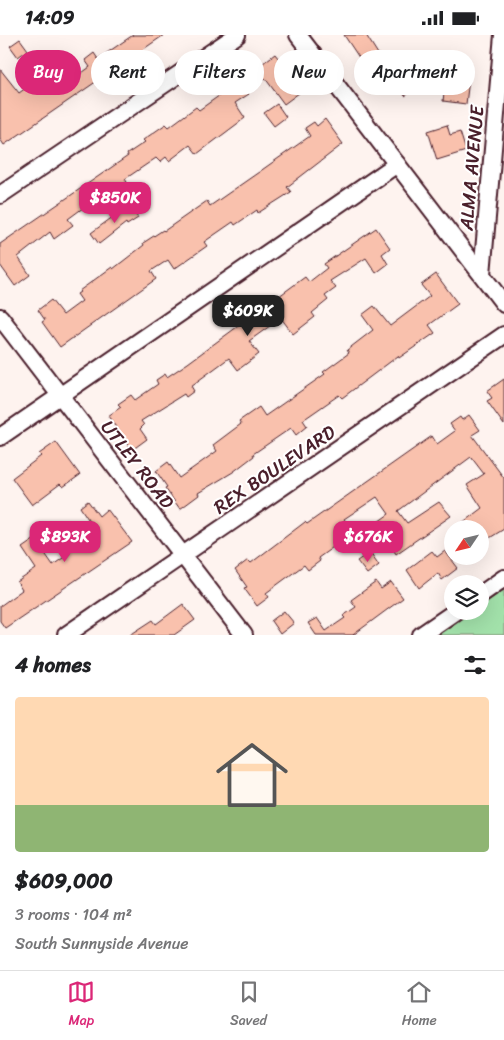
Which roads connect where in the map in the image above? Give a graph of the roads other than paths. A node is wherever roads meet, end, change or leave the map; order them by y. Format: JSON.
{"nodes":[{"id":1,"x":237,"y":35,"type":"edge"},
{"id":2,"x":298,"y":35,"type":"edge"},
{"id":3,"x":503,"y":35,"type":"edge"},
{"id":4,"x":397,"y":164,"type":"junction"},
{"id":5,"x":0,"y":195,"type":"edge"},
{"id":6,"x":482,"y":274,"type":"junction"},
{"id":7,"x":504,"y":304,"type":"edge"},
{"id":8,"x":0,"y":317,"type":"edge"},
{"id":9,"x":504,"y":335,"type":"edge"},
{"id":10,"x":60,"y":396,"type":"junction"},
{"id":11,"x":0,"y":437,"type":"edge"},
{"id":12,"x":183,"y":555,"type":"junction"},
{"id":13,"x":504,"y":578,"type":"edge"},
{"id":14,"x":489,"y":589,"type":"edge"},
{"id":15,"x":444,"y":619,"type":"edge"},
{"id":16,"x":66,"y":635,"type":"edge"},
{"id":17,"x":244,"y":635,"type":"edge"},
{"id":18,"x":421,"y":635,"type":"edge"}],
"edges":[{"from":1,"to":5,"type":"street"},
{"from":2,"to":4,"type":"street"},
{"from":3,"to":6,"type":"street","name":"ALMA AVENUE"},
{"from":4,"to":6,"type":"street"},
{"from":4,"to":10,"type":"street"},
{"from":6,"to":7,"type":"street"},
{"from":8,"to":10,"type":"street","name":"UTLEY ROAD"},
{"from":9,"to":12,"type":"street","name":"REX BOULEVARD"},
{"from":10,"to":11,"type":"street"},
{"from":10,"to":12,"type":"street","name":"UTLEY ROAD"},
{"from":12,"to":16,"type":"street","name":"REX BOULEVARD"},
{"from":12,"to":17,"type":"street","name":"UTLEY ROAD"},
{"from":13,"to":14,"type":"street"},
{"from":15,"to":18,"type":"street"}]}
